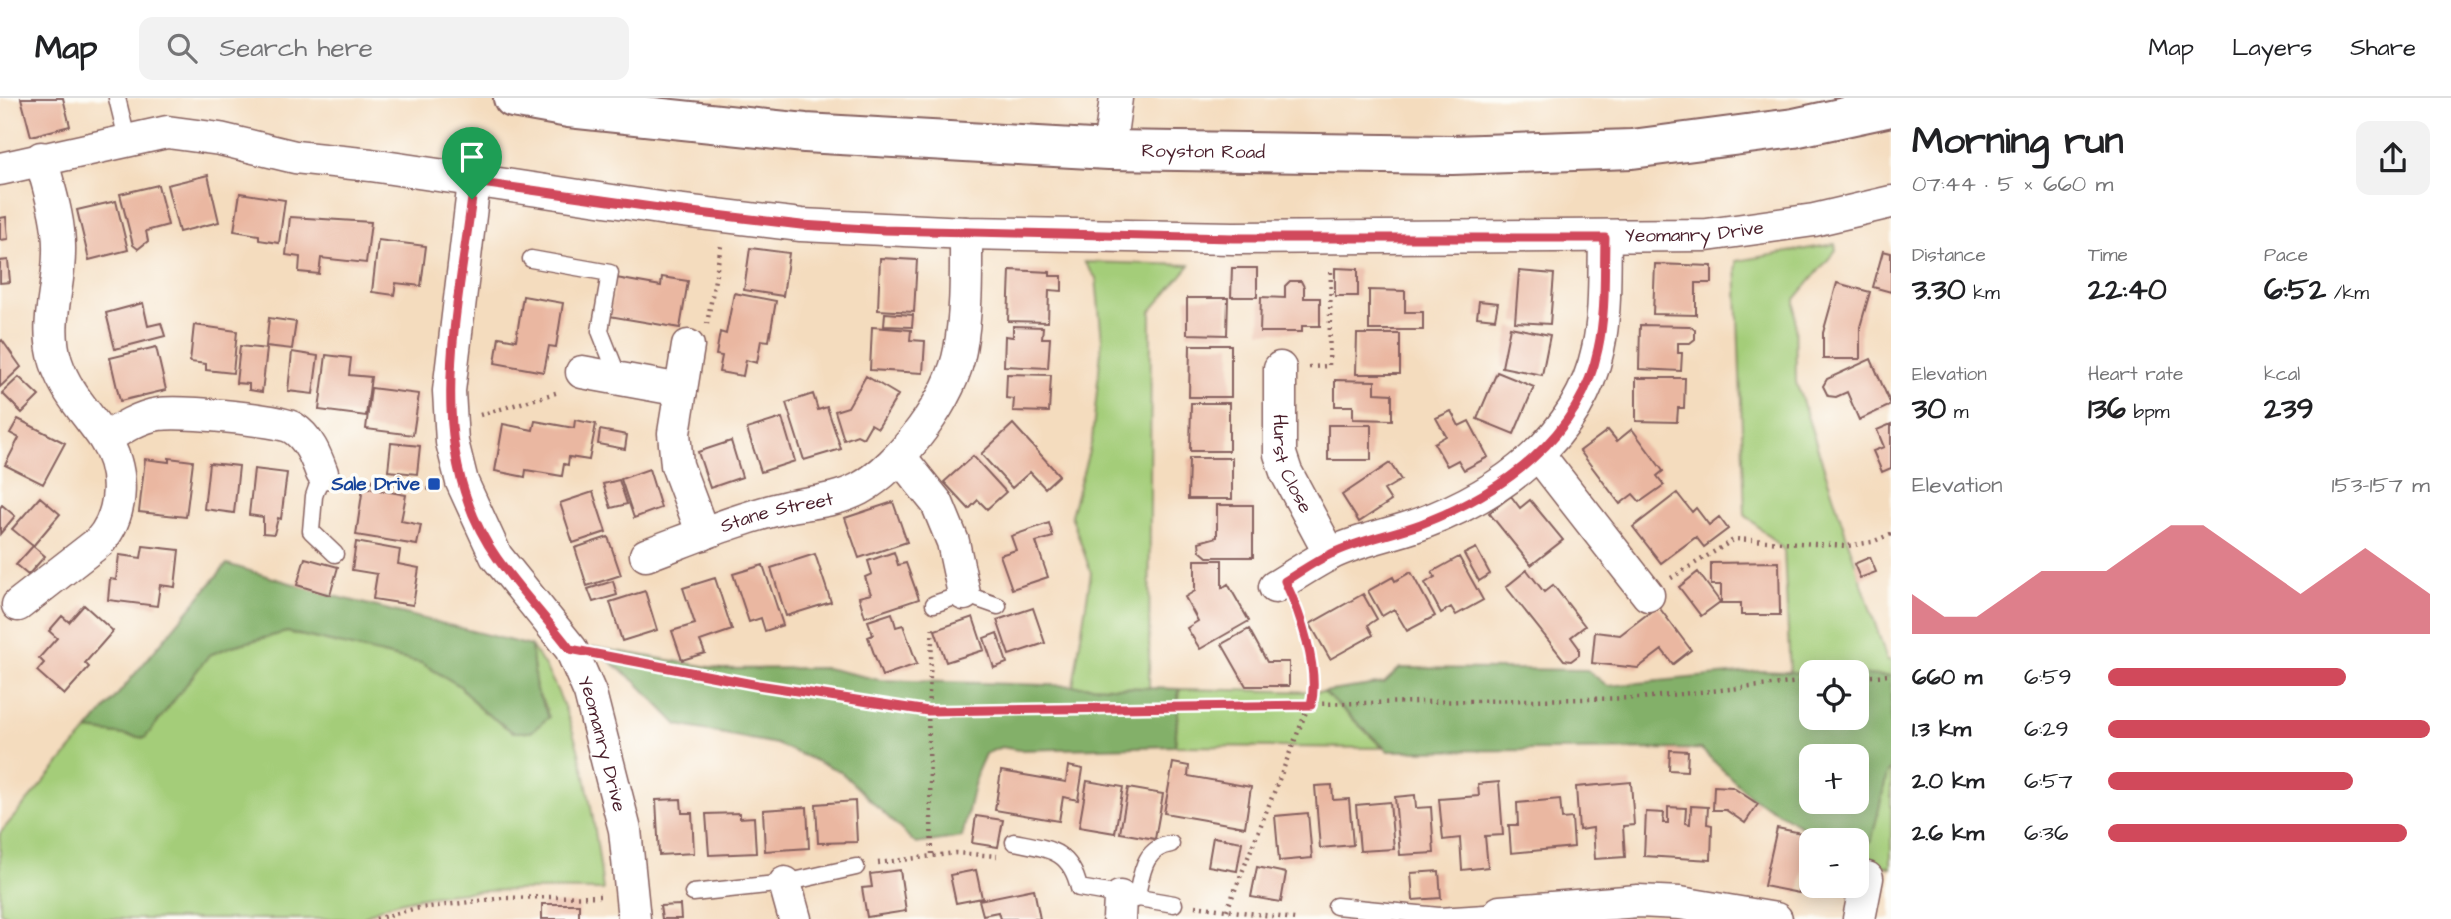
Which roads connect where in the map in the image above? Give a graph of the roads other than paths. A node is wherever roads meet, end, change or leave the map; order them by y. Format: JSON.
{"nodes":[{"id":1,"x":117,"y":98,"type":"edge"},
{"id":2,"x":513,"y":98,"type":"edge"},
{"id":3,"x":1116,"y":98,"type":"edge"},
{"id":4,"x":1891,"y":107,"type":"edge"},
{"id":5,"x":680,"y":109,"type":"edge"},
{"id":6,"x":127,"y":139,"type":"junction"},
{"id":7,"x":1109,"y":150,"type":"junction"},
{"id":8,"x":41,"y":158,"type":"junction"},
{"id":9,"x":0,"y":169,"type":"edge"},
{"id":10,"x":474,"y":182,"type":"junction"},
{"id":11,"x":1891,"y":202,"type":"edge"},
{"id":12,"x":966,"y":233,"type":"junction"},
{"id":13,"x":1605,"y":238,"type":"junction"},
{"id":14,"x":531,"y":259,"type":"dead end"},
{"id":15,"x":688,"y":346,"type":"road end"},
{"id":16,"x":1280,"y":368,"type":"road end"},
{"id":17,"x":582,"y":372,"type":"road end"},
{"id":18,"x":619,"y":379,"type":"junction"},
{"id":19,"x":681,"y":390,"type":"junction"},
{"id":20,"x":105,"y":439,"type":"junction"},
{"id":21,"x":1538,"y":454,"type":"junction"},
{"id":22,"x":900,"y":457,"type":"junction"},
{"id":23,"x":322,"y":473,"type":"joint"},
{"id":24,"x":703,"y":534,"type":"junction"},
{"id":25,"x":335,"y":554,"type":"dead end"},
{"id":26,"x":1330,"y":554,"type":"junction"},
{"id":27,"x":646,"y":555,"type":"dead end"},
{"id":28,"x":1280,"y":584,"type":"road end"},
{"id":29,"x":964,"y":594,"type":"junction"},
{"id":30,"x":1648,"y":595,"type":"road end"},
{"id":31,"x":9,"y":601,"type":"edge"},
{"id":32,"x":934,"y":604,"type":"road end"},
{"id":33,"x":998,"y":606,"type":"dead end"},
{"id":34,"x":1014,"y":842,"type":"dead end"},
{"id":35,"x":1171,"y":844,"type":"dead end"},
{"id":36,"x":856,"y":867,"type":"road end"},
{"id":37,"x":785,"y":883,"type":"junction"},
{"id":38,"x":693,"y":893,"type":"dead end"},
{"id":39,"x":1863,"y":898,"type":"edge"},
{"id":40,"x":1174,"y":904,"type":"road end"},
{"id":41,"x":1125,"y":905,"type":"edge"},
{"id":42,"x":1336,"y":906,"type":"dead end"},
{"id":43,"x":633,"y":907,"type":"edge"},
{"id":44,"x":1500,"y":912,"type":"joint"},
{"id":45,"x":795,"y":919,"type":"edge"},
{"id":46,"x":1776,"y":919,"type":"edge"},
{"id":47,"x":1859,"y":919,"type":"edge"}],
"edges":[{"from":1,"to":6,"type":"lane"},
{"from":2,"to":5,"type":"main road","name":"Royston Road"},
{"from":3,"to":7,"type":"street"},
{"from":4,"to":7,"type":"main road","name":"Royston Road"},
{"from":5,"to":7,"type":"main road","name":"Royston Road"},
{"from":6,"to":8,"type":"street"},
{"from":6,"to":10,"type":"street"},
{"from":8,"to":9,"type":"street"},
{"from":8,"to":20,"type":"street"},
{"from":10,"to":12,"type":"street","name":"Yeomanry Drive"},
{"from":10,"to":43,"type":"street","name":"Yeomanry Drive"},
{"from":11,"to":13,"type":"street","name":"Yeomanry Drive"},
{"from":12,"to":13,"type":"street","name":"Yeomanry Drive"},
{"from":12,"to":22,"type":"street","name":"Stane Street"},
{"from":13,"to":21,"type":"street"},
{"from":14,"to":18,"type":"lane"},
{"from":15,"to":19,"type":"street"},
{"from":16,"to":26,"type":"street","name":"Hurst Close"},
{"from":17,"to":18,"type":"street"},
{"from":18,"to":19,"type":"street"},
{"from":19,"to":24,"type":"street"},
{"from":20,"to":23,"type":"street"},
{"from":20,"to":31,"type":"street"},
{"from":21,"to":26,"type":"street"},
{"from":21,"to":30,"type":"street"},
{"from":22,"to":24,"type":"street","name":"Stane Street"},
{"from":22,"to":29,"type":"street"},
{"from":23,"to":25,"type":"lane"},
{"from":24,"to":27,"type":"street","name":"Stane Street"},
{"from":26,"to":28,"type":"street"},
{"from":29,"to":32,"type":"lane"},
{"from":29,"to":33,"type":"lane"},
{"from":34,"to":41,"type":"lane"},
{"from":35,"to":41,"type":"lane"},
{"from":36,"to":37,"type":"lane"},
{"from":37,"to":38,"type":"lane"},
{"from":37,"to":45,"type":"street"},
{"from":39,"to":47,"type":"street"},
{"from":40,"to":41,"type":"lane"},
{"from":42,"to":44,"type":"lane"},
{"from":44,"to":46,"type":"street"}]}
